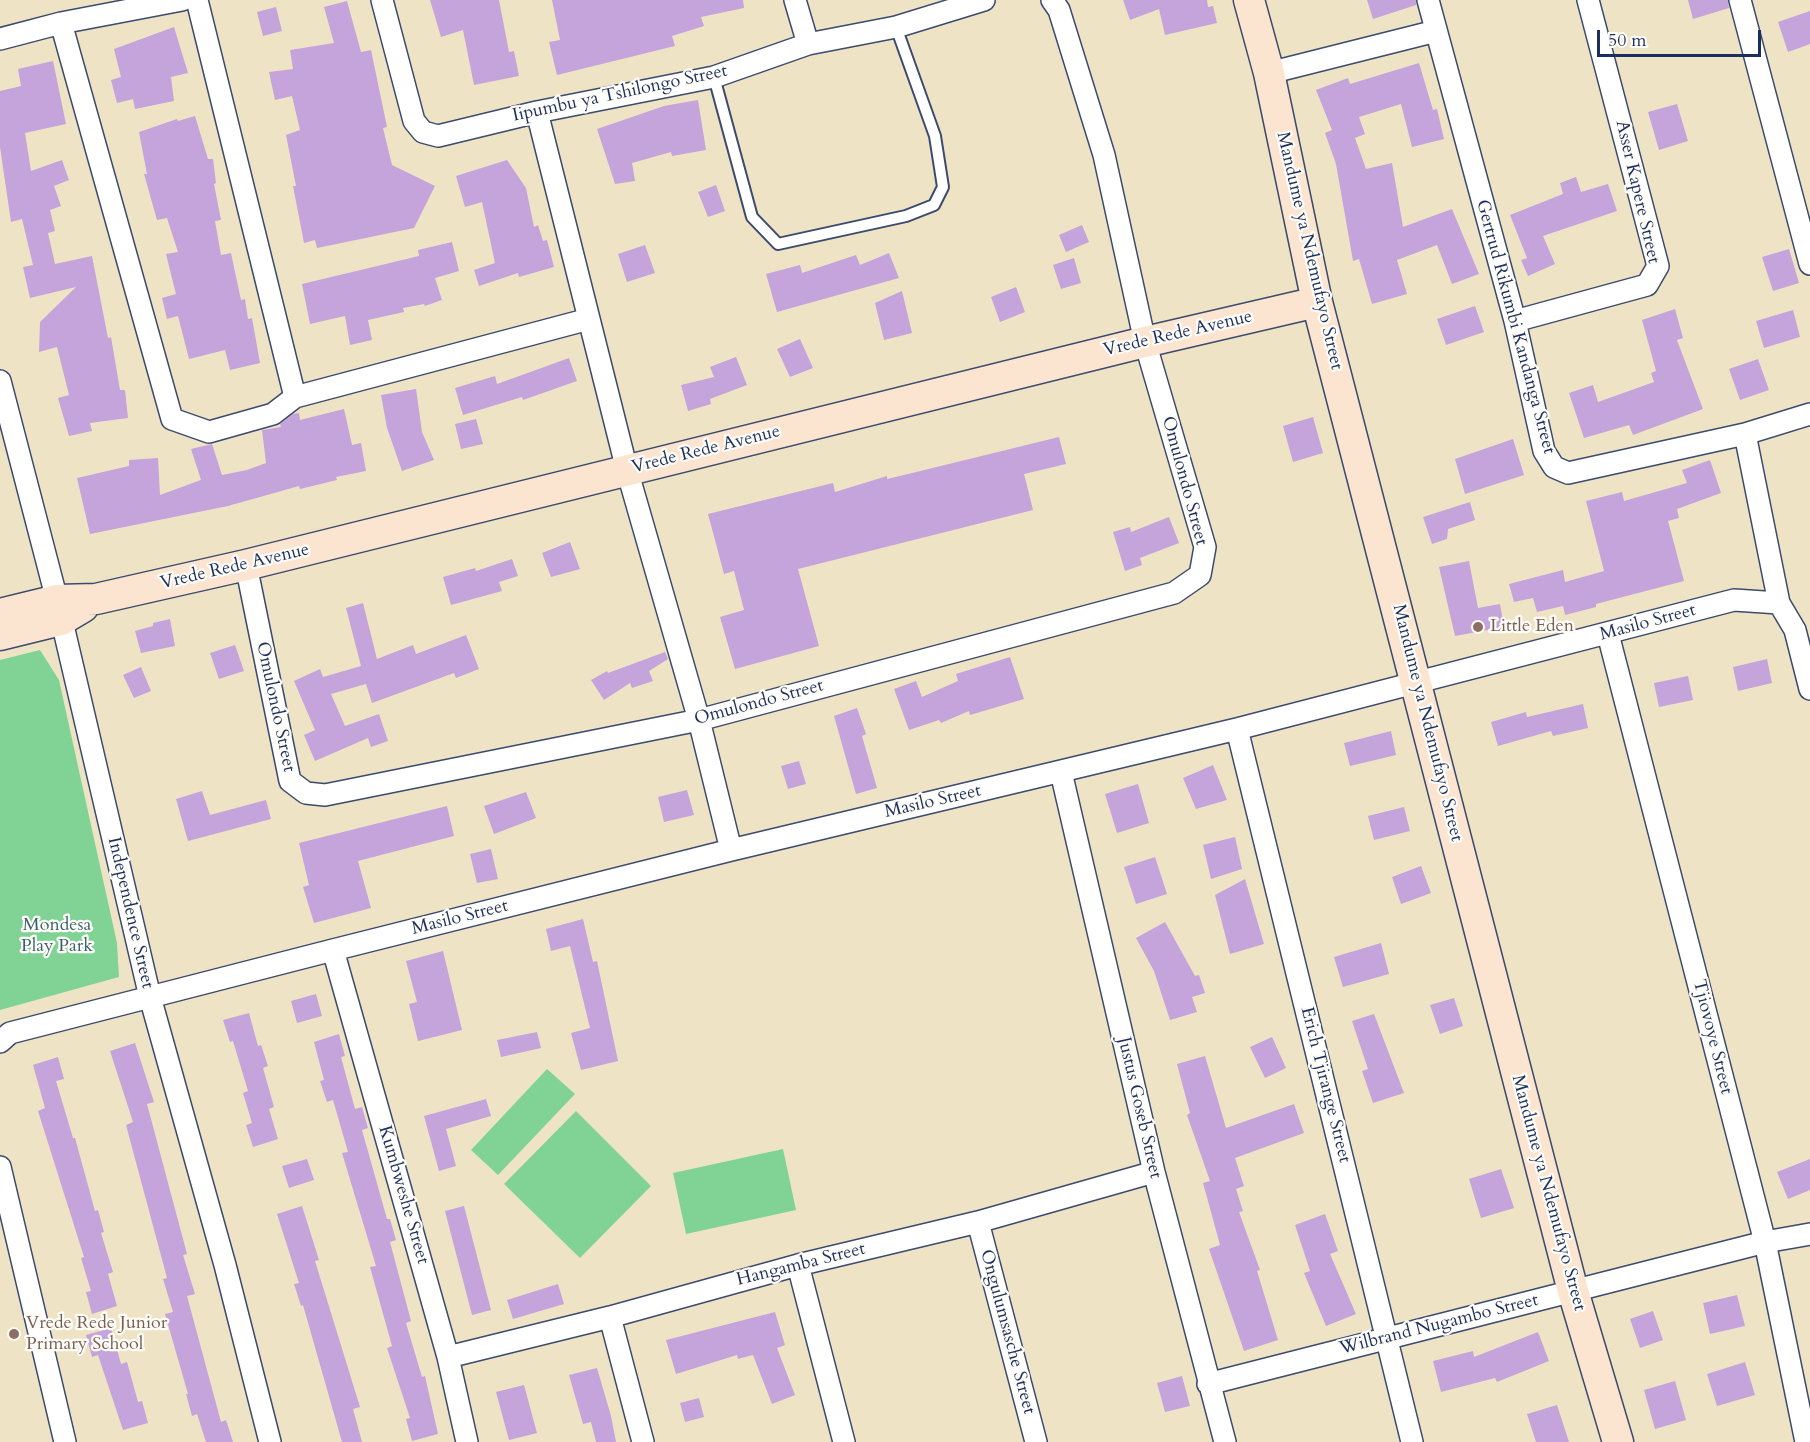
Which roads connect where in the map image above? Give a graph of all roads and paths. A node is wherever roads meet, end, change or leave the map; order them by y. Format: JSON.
{"nodes":[{"id":1,"x":182,"y":0,"type":"edge"},
{"id":2,"x":197,"y":0,"type":"edge"},
{"id":3,"x":382,"y":0,"type":"edge"},
{"id":4,"x":795,"y":0,"type":"edge"},
{"id":5,"x":984,"y":0,"type":"edge"},
{"id":6,"x":1052,"y":0,"type":"edge"},
{"id":7,"x":1249,"y":0,"type":"edge"},
{"id":8,"x":1428,"y":0,"type":"edge"},
{"id":9,"x":1588,"y":0,"type":"edge"},
{"id":10,"x":1740,"y":0,"type":"edge"},
{"id":11,"x":61,"y":23,"type":"junction"},
{"id":12,"x":896,"y":27,"type":"junction"},
{"id":13,"x":1436,"y":31,"type":"junction"},
{"id":14,"x":0,"y":39,"type":"edge"},
{"id":15,"x":808,"y":44,"type":"junction"},
{"id":16,"x":1269,"y":73,"type":"junction"},
{"id":17,"x":714,"y":77,"type":"junction"},
{"id":18,"x":537,"y":112,"type":"junction"},
{"id":19,"x":1810,"y":264,"type":"edge"},
{"id":20,"x":1317,"y":302,"type":"junction"},
{"id":21,"x":589,"y":319,"type":"junction"},
{"id":22,"x":1515,"y":321,"type":"junction"},
{"id":23,"x":1145,"y":342,"type":"junction"},
{"id":24,"x":0,"y":381,"type":"edge"},
{"id":25,"x":295,"y":397,"type":"junction"},
{"id":26,"x":1810,"y":414,"type":"edge"},
{"id":27,"x":1744,"y":434,"type":"junction"},
{"id":28,"x":627,"y":470,"type":"junction"},
{"id":29,"x":246,"y":565,"type":"junction"},
{"id":30,"x":1779,"y":603,"type":"junction"},
{"id":31,"x":59,"y":610,"type":"junction"},
{"id":32,"x":0,"y":614,"type":"edge"},
{"id":33,"x":1608,"y":634,"type":"junction"},
{"id":34,"x":0,"y":636,"type":"edge"},
{"id":35,"x":1416,"y":681,"type":"junction"},
{"id":36,"x":1810,"y":689,"type":"edge"},
{"id":37,"x":699,"y":720,"type":"junction"},
{"id":38,"x":1237,"y":729,"type":"junction"},
{"id":39,"x":1061,"y":772,"type":"junction"},
{"id":40,"x":731,"y":850,"type":"junction"},
{"id":41,"x":333,"y":950,"type":"junction"},
{"id":42,"x":150,"y":997,"type":"junction"},
{"id":43,"x":0,"y":1042,"type":"edge"},
{"id":44,"x":0,"y":1167,"type":"edge"},
{"id":45,"x":1154,"y":1172,"type":"junction"},
{"id":46,"x":978,"y":1222,"type":"junction"},
{"id":47,"x":1810,"y":1234,"type":"edge"},
{"id":48,"x":1764,"y":1242,"type":"junction"},
{"id":49,"x":798,"y":1265,"type":"junction"},
{"id":50,"x":1573,"y":1291,"type":"junction"},
{"id":51,"x":610,"y":1317,"type":"junction"},
{"id":52,"x":1388,"y":1337,"type":"junction"},
{"id":53,"x":448,"y":1357,"type":"junction"},
{"id":54,"x":1208,"y":1384,"type":"junction"},
{"id":55,"x":65,"y":1442,"type":"edge"},
{"id":56,"x":270,"y":1442,"type":"edge"},
{"id":57,"x":468,"y":1442,"type":"edge"},
{"id":58,"x":643,"y":1442,"type":"edge"},
{"id":59,"x":844,"y":1442,"type":"edge"},
{"id":60,"x":1036,"y":1442,"type":"edge"},
{"id":61,"x":1225,"y":1442,"type":"edge"},
{"id":62,"x":1412,"y":1442,"type":"edge"},
{"id":63,"x":1618,"y":1442,"type":"edge"},
{"id":64,"x":1806,"y":1442,"type":"edge"}],
"edges":[{"from":1,"to":11,"type":"street"},
{"from":2,"to":25,"type":"street"},
{"from":3,"to":18,"type":"street","name":"Iipumbu ya Tshilongo Street"},
{"from":4,"to":15,"type":"street"},
{"from":5,"to":12,"type":"street","name":"Iipumbu ya Tshilongo Street"},
{"from":6,"to":23,"type":"street"},
{"from":7,"to":16,"type":"street","name":"Mandume ya Ndemufayo Street"},
{"from":8,"to":13,"type":"street","name":"Gertrud Rikumbi Kandanga Street"},
{"from":9,"to":22,"type":"street","name":"Asser Kapere Street"},
{"from":10,"to":19,"type":"street"},
{"from":11,"to":14,"type":"street"},
{"from":11,"to":25,"type":"street"},
{"from":12,"to":15,"type":"street","name":"Iipumbu ya Tshilongo Street"},
{"from":12,"to":17,"type":"lane"},
{"from":13,"to":16,"type":"street"},
{"from":13,"to":22,"type":"street","name":"Gertrud Rikumbi Kandanga Street"},
{"from":15,"to":17,"type":"street","name":"Iipumbu ya Tshilongo Street"},
{"from":16,"to":20,"type":"street","name":"Mandume ya Ndemufayo Street"},
{"from":17,"to":18,"type":"street","name":"Iipumbu ya Tshilongo Street"},
{"from":18,"to":21,"type":"street"},
{"from":20,"to":23,"type":"street","name":"Vrede Rede Avenue"},
{"from":20,"to":35,"type":"street","name":"Mandume ya Ndemufayo Street"},
{"from":21,"to":25,"type":"street"},
{"from":21,"to":28,"type":"street"},
{"from":22,"to":27,"type":"street","name":"Gertrud Rikumbi Kandanga Street"},
{"from":23,"to":28,"type":"street","name":"Vrede Rede Avenue"},
{"from":23,"to":37,"type":"street","name":"Omulondo Street"},
{"from":24,"to":31,"type":"street","name":"Independence Street"},
{"from":26,"to":27,"type":"street","name":"Gertrud Rikumbi Kandanga Street"},
{"from":27,"to":30,"type":"street"},
{"from":28,"to":29,"type":"street","name":"Vrede Rede Avenue"},
{"from":28,"to":37,"type":"street"},
{"from":29,"to":31,"type":"street","name":"Vrede Rede Avenue"},
{"from":29,"to":37,"type":"street","name":"Omulondo Street"},
{"from":30,"to":33,"type":"street","name":"Masilo Street"},
{"from":30,"to":36,"type":"street"},
{"from":31,"to":32,"type":"street","name":"Vrede Rede Avenue"},
{"from":31,"to":34,"type":"street","name":"Vrede Rede Avenue"},
{"from":31,"to":42,"type":"street","name":"Independence Street"},
{"from":33,"to":35,"type":"street","name":"Masilo Street"},
{"from":33,"to":48,"type":"street","name":"Tjiovoye Street"},
{"from":35,"to":38,"type":"street","name":"Masilo Street"},
{"from":35,"to":50,"type":"street","name":"Mandume ya Ndemufayo Street"},
{"from":37,"to":40,"type":"street"},
{"from":38,"to":39,"type":"street","name":"Masilo Street"},
{"from":38,"to":52,"type":"street","name":"Erich Tjirange Street"},
{"from":39,"to":40,"type":"street","name":"Masilo Street"},
{"from":39,"to":45,"type":"street","name":"Justus Goseb Street"},
{"from":40,"to":41,"type":"street","name":"Masilo Street"},
{"from":41,"to":42,"type":"street","name":"Masilo Street"},
{"from":41,"to":53,"type":"street","name":"Kumbweshe Street"},
{"from":42,"to":43,"type":"street","name":"Masilo Street"},
{"from":42,"to":56,"type":"street","name":"Independence Street"},
{"from":44,"to":55,"type":"street"},
{"from":45,"to":46,"type":"street","name":"Hangamba Street"},
{"from":45,"to":54,"type":"street","name":"Justus Goseb Street"},
{"from":46,"to":49,"type":"street","name":"Hangamba Street"},
{"from":46,"to":60,"type":"street","name":"Ongulumsasche Street"},
{"from":47,"to":48,"type":"street","name":"Wilbrand Nugambo Street"},
{"from":48,"to":50,"type":"street","name":"Wilbrand Nugambo Street"},
{"from":48,"to":64,"type":"street","name":"Tjiovoye Street"},
{"from":49,"to":51,"type":"street","name":"Hangamba Street"},
{"from":49,"to":59,"type":"street"},
{"from":50,"to":52,"type":"street","name":"Wilbrand Nugambo Street"},
{"from":50,"to":63,"type":"street","name":"Mandume ya Ndemufayo Street"},
{"from":51,"to":53,"type":"street","name":"Hangamba Street"},
{"from":51,"to":58,"type":"street"},
{"from":52,"to":54,"type":"street","name":"Wilbrand Nugambo Street"},
{"from":52,"to":62,"type":"street","name":"Erich Tjirange Street"},
{"from":53,"to":57,"type":"street","name":"Kumbweshe Street"},
{"from":54,"to":61,"type":"street","name":"Justus Goseb Street"}]}
